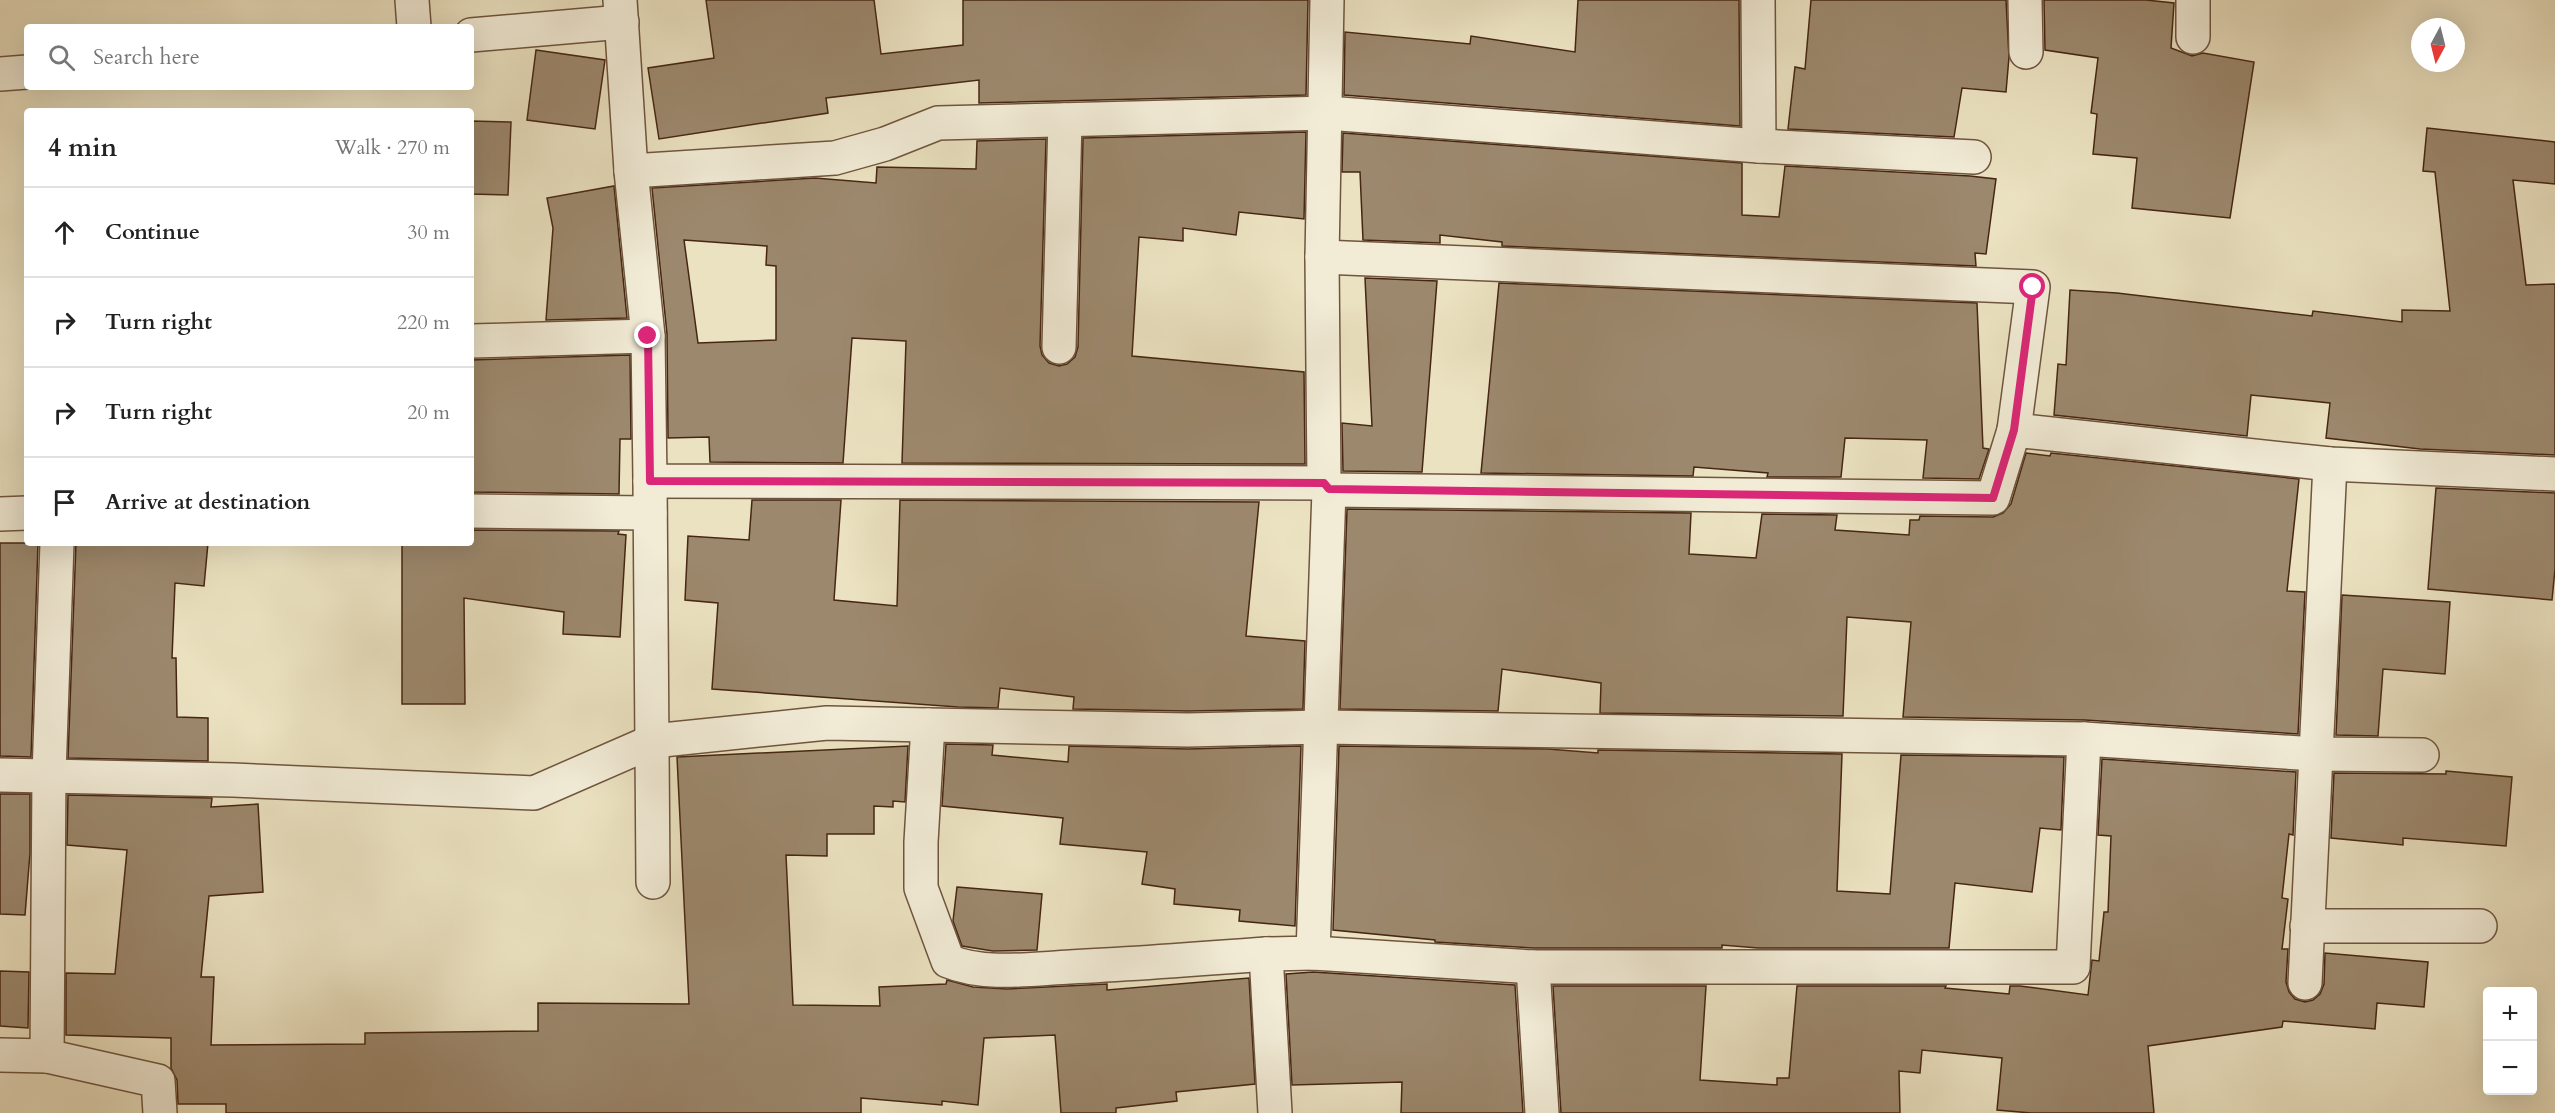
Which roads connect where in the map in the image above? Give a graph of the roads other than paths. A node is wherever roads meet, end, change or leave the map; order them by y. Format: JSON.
{"nodes":[{"id":1,"x":412,"y":0,"type":"edge"},
{"id":2,"x":1328,"y":0,"type":"edge"},
{"id":3,"x":1758,"y":0,"type":"edge"},
{"id":4,"x":2025,"y":0,"type":"edge"},
{"id":5,"x":2193,"y":0,"type":"edge"},
{"id":6,"x":621,"y":11,"type":"edge"},
{"id":7,"x":414,"y":24,"type":"edge"},
{"id":8,"x":474,"y":35,"type":"edge"},
{"id":9,"x":2193,"y":37,"type":"dead end"},
{"id":10,"x":2026,"y":52,"type":"dead end"},
{"id":11,"x":24,"y":72,"type":"edge"},
{"id":12,"x":0,"y":74,"type":"edge"},
{"id":13,"x":1327,"y":113,"type":"junction"},
{"id":14,"x":1065,"y":120,"type":"junction"},
{"id":15,"x":1759,"y":146,"type":"junction"},
{"id":16,"x":1974,"y":158,"type":"dead end"},
{"id":17,"x":631,"y":171,"type":"junction"},
{"id":18,"x":1322,"y":257,"type":"junction"},
{"id":19,"x":648,"y":336,"type":"junction"},
{"id":20,"x":474,"y":341,"type":"edge"},
{"id":21,"x":1059,"y":348,"type":"dead end"},
{"id":22,"x":2014,"y":430,"type":"junction"},
{"id":23,"x":2330,"y":464,"type":"junction"},
{"id":24,"x":2555,"y":474,"type":"edge"},
{"id":25,"x":1326,"y":486,"type":"junction"},
{"id":26,"x":650,"y":497,"type":"junction"},
{"id":27,"x":474,"y":511,"type":"edge"},
{"id":28,"x":24,"y":513,"type":"edge"},
{"id":29,"x":0,"y":514,"type":"edge"},
{"id":30,"x":57,"y":546,"type":"edge"},
{"id":31,"x":928,"y":725,"type":"junction"},
{"id":32,"x":1322,"y":727,"type":"junction"},
{"id":33,"x":2084,"y":739,"type":"junction"},
{"id":34,"x":653,"y":741,"type":"junction"},
{"id":35,"x":2315,"y":754,"type":"junction"},
{"id":36,"x":2422,"y":755,"type":"dead end"},
{"id":37,"x":0,"y":775,"type":"edge"},
{"id":38,"x":49,"y":775,"type":"junction"},
{"id":39,"x":653,"y":882,"type":"dead end"},
{"id":40,"x":2307,"y":926,"type":"junction"},
{"id":41,"x":2480,"y":926,"type":"dead end"},
{"id":42,"x":1314,"y":953,"type":"junction"},
{"id":43,"x":1266,"y":954,"type":"junction"},
{"id":44,"x":1533,"y":967,"type":"junction"},
{"id":45,"x":2305,"y":983,"type":"dead end"},
{"id":46,"x":0,"y":1055,"type":"edge"},
{"id":47,"x":47,"y":1056,"type":"junction"},
{"id":48,"x":160,"y":1113,"type":"edge"},
{"id":49,"x":1275,"y":1113,"type":"edge"},
{"id":50,"x":1542,"y":1113,"type":"edge"}],
"edges":[{"from":1,"to":7,"type":"street"},
{"from":2,"to":13,"type":"street"},
{"from":3,"to":15,"type":"street"},
{"from":4,"to":10,"type":"street"},
{"from":5,"to":9,"type":"street"},
{"from":6,"to":8,"type":"street"},
{"from":6,"to":17,"type":"street"},
{"from":11,"to":12,"type":"street"},
{"from":13,"to":14,"type":"street"},
{"from":13,"to":15,"type":"street"},
{"from":13,"to":18,"type":"street"},
{"from":14,"to":17,"type":"street"},
{"from":14,"to":21,"type":"street"},
{"from":15,"to":16,"type":"street"},
{"from":17,"to":19,"type":"street"},
{"from":18,"to":22,"type":"street"},
{"from":18,"to":25,"type":"street"},
{"from":19,"to":20,"type":"street"},
{"from":19,"to":26,"type":"street"},
{"from":22,"to":23,"type":"street"},
{"from":22,"to":25,"type":"street"},
{"from":23,"to":24,"type":"street"},
{"from":23,"to":35,"type":"street"},
{"from":25,"to":26,"type":"street"},
{"from":25,"to":32,"type":"street"},
{"from":26,"to":27,"type":"street"},
{"from":26,"to":34,"type":"street"},
{"from":28,"to":29,"type":"street"},
{"from":30,"to":38,"type":"street"},
{"from":31,"to":32,"type":"street"},
{"from":31,"to":34,"type":"street"},
{"from":31,"to":43,"type":"street"},
{"from":32,"to":33,"type":"street"},
{"from":32,"to":42,"type":"street"},
{"from":33,"to":35,"type":"street"},
{"from":33,"to":44,"type":"street"},
{"from":34,"to":38,"type":"street"},
{"from":34,"to":39,"type":"street"},
{"from":35,"to":36,"type":"street"},
{"from":35,"to":40,"type":"street"},
{"from":37,"to":38,"type":"street"},
{"from":38,"to":47,"type":"street"},
{"from":40,"to":41,"type":"street"},
{"from":40,"to":45,"type":"street"},
{"from":42,"to":43,"type":"street"},
{"from":42,"to":44,"type":"street"},
{"from":43,"to":49,"type":"street"},
{"from":44,"to":50,"type":"street"},
{"from":46,"to":47,"type":"street"},
{"from":47,"to":48,"type":"street"}]}
